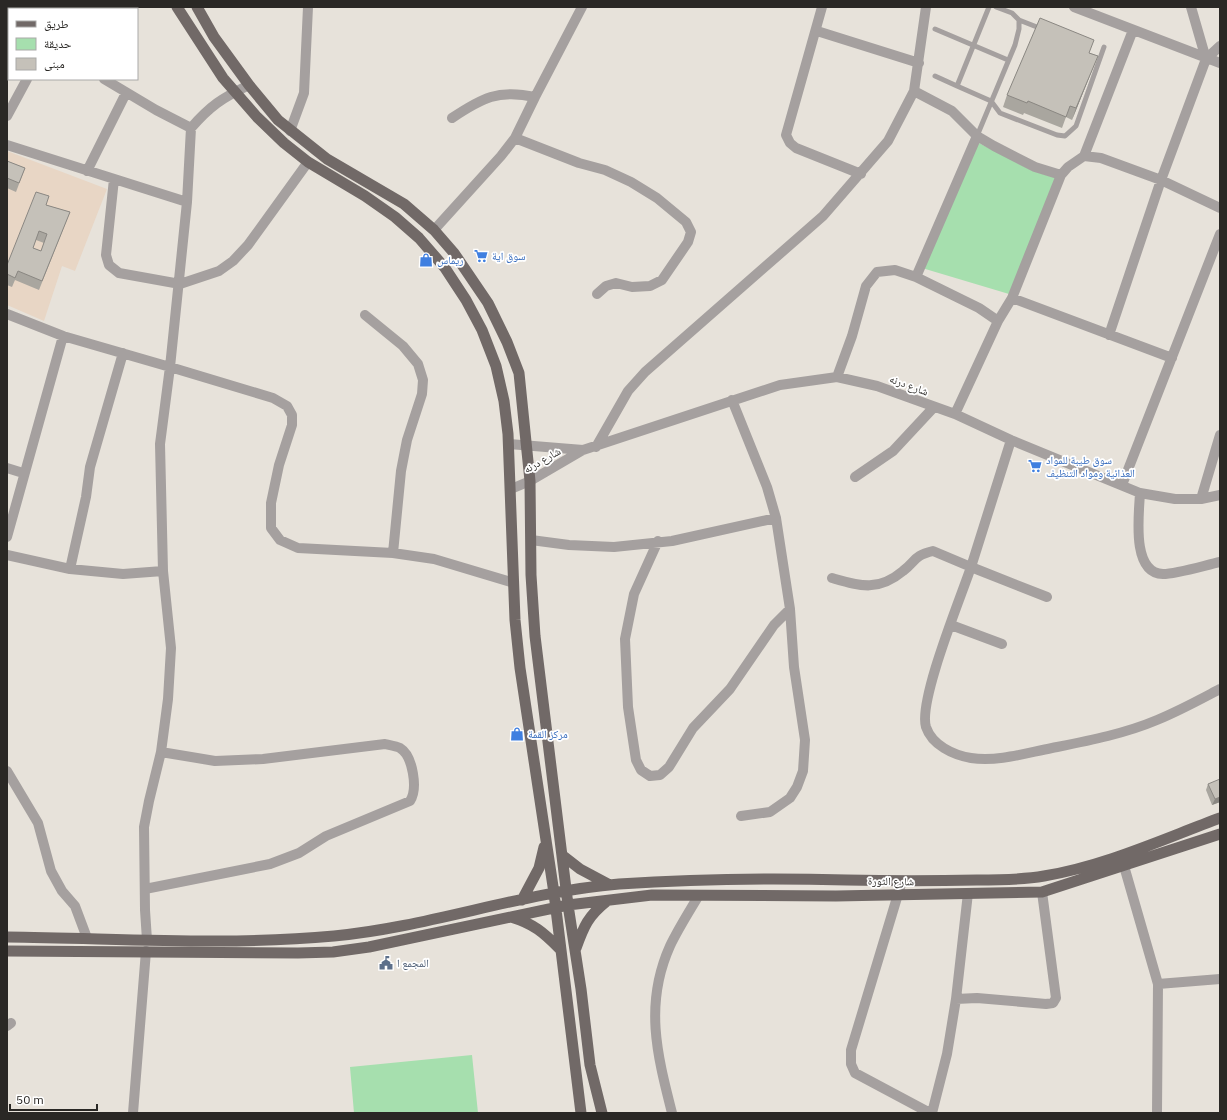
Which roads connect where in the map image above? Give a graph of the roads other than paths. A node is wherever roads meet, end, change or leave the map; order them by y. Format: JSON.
{"nodes":[{"id":1,"x":177,"y":7,"type":"edge"},
{"id":2,"x":197,"y":7,"type":"edge"},
{"id":3,"x":308,"y":7,"type":"edge"},
{"id":4,"x":582,"y":7,"type":"edge"},
{"id":5,"x":822,"y":7,"type":"edge"},
{"id":6,"x":926,"y":7,"type":"edge"},
{"id":7,"x":989,"y":7,"type":"edge"},
{"id":8,"x":996,"y":7,"type":"edge"},
{"id":9,"x":1074,"y":7,"type":"edge"},
{"id":10,"x":1191,"y":7,"type":"edge"},
{"id":11,"x":1019,"y":20,"type":"junction"},
{"id":12,"x":935,"y":29,"type":"dead end"},
{"id":13,"x":1047,"y":30,"type":"edge"},
{"id":14,"x":1133,"y":30,"type":"junction"},
{"id":15,"x":817,"y":31,"type":"junction"},
{"id":16,"x":974,"y":45,"type":"junction"},
{"id":17,"x":1220,"y":46,"type":"edge"},
{"id":18,"x":1104,"y":47,"type":"dead end"},
{"id":19,"x":1206,"y":59,"type":"junction"},
{"id":20,"x":1008,"y":60,"type":"junction"},
{"id":21,"x":919,"y":63,"type":"junction"},
{"id":22,"x":1220,"y":63,"type":"edge"},
{"id":23,"x":935,"y":76,"type":"dead end"},
{"id":24,"x":26,"y":80,"type":"edge"},
{"id":25,"x":106,"y":80,"type":"edge"},
{"id":26,"x":249,"y":85,"type":"junction"},
{"id":27,"x":957,"y":86,"type":"junction"},
{"id":28,"x":914,"y":91,"type":"junction"},
{"id":29,"x":235,"y":92,"type":"junction"},
{"id":30,"x":126,"y":93,"type":"junction"},
{"id":31,"x":535,"y":97,"type":"junction"},
{"id":32,"x":991,"y":101,"type":"junction"},
{"id":33,"x":7,"y":116,"type":"edge"},
{"id":34,"x":452,"y":118,"type":"dead end"},
{"id":35,"x":191,"y":128,"type":"junction"},
{"id":36,"x":290,"y":131,"type":"junction"},
{"id":37,"x":977,"y":136,"type":"junction"},
{"id":38,"x":514,"y":138,"type":"junction"},
{"id":39,"x":7,"y":145,"type":"edge"},
{"id":40,"x":1084,"y":156,"type":"junction"},
{"id":41,"x":308,"y":162,"type":"junction"},
{"id":42,"x":87,"y":171,"type":"junction"},
{"id":43,"x":861,"y":174,"type":"junction"},
{"id":44,"x":1062,"y":175,"type":"junction"},
{"id":45,"x":114,"y":179,"type":"junction"},
{"id":46,"x":1161,"y":180,"type":"junction"},
{"id":47,"x":187,"y":202,"type":"junction"},
{"id":48,"x":1220,"y":208,"type":"edge"},
{"id":49,"x":434,"y":230,"type":"junction"},
{"id":50,"x":1220,"y":234,"type":"edge"},
{"id":51,"x":916,"y":277,"type":"junction"},
{"id":52,"x":180,"y":284,"type":"junction"},
{"id":53,"x":597,"y":294,"type":"dead end"},
{"id":54,"x":1012,"y":298,"type":"junction"},
{"id":55,"x":7,"y":314,"type":"edge"},
{"id":56,"x":365,"y":315,"type":"dead end"},
{"id":57,"x":998,"y":321,"type":"junction"},
{"id":58,"x":1109,"y":335,"type":"junction"},
{"id":59,"x":63,"y":336,"type":"junction"},
{"id":60,"x":123,"y":353,"type":"junction"},
{"id":61,"x":1172,"y":358,"type":"junction"},
{"id":62,"x":170,"y":367,"type":"junction"},
{"id":63,"x":837,"y":377,"type":"junction"},
{"id":64,"x":732,"y":400,"type":"junction"},
{"id":65,"x":934,"y":407,"type":"junction"},
{"id":66,"x":955,"y":414,"type":"junction"},
{"id":67,"x":1220,"y":435,"type":"edge"},
{"id":68,"x":1012,"y":440,"type":"junction"},
{"id":69,"x":509,"y":444,"type":"junction"},
{"id":70,"x":527,"y":446,"type":"junction"},
{"id":71,"x":596,"y":447,"type":"junction"},
{"id":72,"x":583,"y":450,"type":"junction"},
{"id":73,"x":7,"y":468,"type":"edge"},
{"id":74,"x":24,"y":473,"type":"junction"},
{"id":75,"x":855,"y":477,"type":"dead end"},
{"id":76,"x":530,"y":481,"type":"junction"},
{"id":77,"x":1122,"y":485,"type":"junction"},
{"id":78,"x":511,"y":489,"type":"junction"},
{"id":79,"x":1140,"y":493,"type":"junction"},
{"id":80,"x":1220,"y":495,"type":"edge"},
{"id":81,"x":1201,"y":499,"type":"junction"},
{"id":82,"x":776,"y":518,"type":"junction"},
{"id":83,"x":7,"y":537,"type":"edge"},
{"id":84,"x":532,"y":540,"type":"junction"},
{"id":85,"x":658,"y":541,"type":"junction"},
{"id":86,"x":393,"y":553,"type":"junction"},
{"id":87,"x":7,"y":555,"type":"edge"},
{"id":88,"x":1220,"y":562,"type":"edge"},
{"id":89,"x":971,"y":567,"type":"junction"},
{"id":90,"x":70,"y":569,"type":"junction"},
{"id":91,"x":163,"y":571,"type":"junction"},
{"id":92,"x":832,"y":578,"type":"dead end"},
{"id":93,"x":514,"y":583,"type":"junction"},
{"id":94,"x":1047,"y":597,"type":"dead end"},
{"id":95,"x":790,"y":609,"type":"junction"},
{"id":96,"x":951,"y":625,"type":"junction"},
{"id":97,"x":1002,"y":644,"type":"dead end"},
{"id":98,"x":1220,"y":689,"type":"edge"},
{"id":99,"x":161,"y":752,"type":"junction"},
{"id":100,"x":7,"y":771,"type":"edge"},
{"id":101,"x":741,"y":816,"type":"dead end"},
{"id":102,"x":1220,"y":818,"type":"edge"},
{"id":103,"x":1220,"y":834,"type":"edge"},
{"id":104,"x":545,"y":843,"type":"junction"},
{"id":105,"x":562,"y":855,"type":"junction"},
{"id":106,"x":1124,"y":866,"type":"junction"},
{"id":107,"x":902,"y":881,"type":"junction"},
{"id":108,"x":611,"y":885,"type":"junction"},
{"id":109,"x":145,"y":889,"type":"junction"},
{"id":110,"x":567,"y":890,"type":"junction"},
{"id":111,"x":1042,"y":892,"type":"junction"},
{"id":112,"x":554,"y":893,"type":"junction"},
{"id":113,"x":968,"y":893,"type":"junction"},
{"id":114,"x":699,"y":895,"type":"junction"},
{"id":115,"x":899,"y":895,"type":"junction"},
{"id":116,"x":522,"y":900,"type":"junction"},
{"id":117,"x":607,"y":901,"type":"junction"},
{"id":118,"x":568,"y":905,"type":"junction"},
{"id":119,"x":555,"y":908,"type":"junction"},
{"id":120,"x":511,"y":917,"type":"junction"},
{"id":121,"x":334,"y":936,"type":"junction"},
{"id":122,"x":7,"y":937,"type":"edge"},
{"id":123,"x":87,"y":938,"type":"junction"},
{"id":124,"x":147,"y":940,"type":"junction"},
{"id":125,"x":560,"y":949,"type":"junction"},
{"id":126,"x":7,"y":951,"type":"edge"},
{"id":127,"x":146,"y":951,"type":"junction"},
{"id":128,"x":575,"y":951,"type":"junction"},
{"id":129,"x":333,"y":952,"type":"junction"},
{"id":130,"x":1220,"y":979,"type":"edge"},
{"id":131,"x":1158,"y":984,"type":"junction"},
{"id":132,"x":956,"y":999,"type":"junction"},
{"id":133,"x":133,"y":1113,"type":"edge"},
{"id":134,"x":581,"y":1113,"type":"edge"},
{"id":135,"x":602,"y":1113,"type":"edge"},
{"id":136,"x":672,"y":1113,"type":"edge"},
{"id":137,"x":931,"y":1113,"type":"edge"},
{"id":138,"x":1157,"y":1113,"type":"edge"}],
"edges":[{"from":1,"to":29,"type":"main road"},
{"from":2,"to":26,"type":"main road"},
{"from":3,"to":36,"type":"street"},
{"from":4,"to":31,"type":"street"},
{"from":5,"to":15,"type":"street"},
{"from":6,"to":21,"type":"street"},
{"from":7,"to":16,"type":"lane"},
{"from":8,"to":11,"type":"lane"},
{"from":9,"to":14,"type":"street"},
{"from":10,"to":19,"type":"street"},
{"from":11,"to":13,"type":"lane"},
{"from":11,"to":20,"type":"lane"},
{"from":12,"to":16,"type":"lane"},
{"from":14,"to":19,"type":"street"},
{"from":14,"to":40,"type":"street"},
{"from":15,"to":21,"type":"street"},
{"from":15,"to":43,"type":"street"},
{"from":16,"to":20,"type":"lane"},
{"from":16,"to":27,"type":"lane"},
{"from":17,"to":19,"type":"street"},
{"from":18,"to":32,"type":"lane"},
{"from":19,"to":22,"type":"street"},
{"from":19,"to":46,"type":"street"},
{"from":20,"to":32,"type":"lane"},
{"from":21,"to":28,"type":"street"},
{"from":23,"to":27,"type":"lane"},
{"from":24,"to":33,"type":"street"},
{"from":25,"to":30,"type":"street"},
{"from":26,"to":29,"type":"street"},
{"from":26,"to":36,"type":"main road"},
{"from":27,"to":32,"type":"lane"},
{"from":28,"to":37,"type":"street"},
{"from":28,"to":43,"type":"street"},
{"from":29,"to":35,"type":"street"},
{"from":29,"to":41,"type":"main road"},
{"from":30,"to":35,"type":"street"},
{"from":30,"to":42,"type":"street"},
{"from":31,"to":34,"type":"street"},
{"from":31,"to":38,"type":"street"},
{"from":32,"to":37,"type":"lane"},
{"from":35,"to":47,"type":"street"},
{"from":36,"to":49,"type":"main road"},
{"from":37,"to":44,"type":"street"},
{"from":37,"to":51,"type":"street"},
{"from":38,"to":49,"type":"street"},
{"from":38,"to":53,"type":"street"},
{"from":39,"to":42,"type":"street"},
{"from":40,"to":44,"type":"street"},
{"from":40,"to":46,"type":"street"},
{"from":41,"to":52,"type":"street"},
{"from":41,"to":69,"type":"main road"},
{"from":42,"to":45,"type":"street"},
{"from":43,"to":71,"type":"street"},
{"from":44,"to":54,"type":"street"},
{"from":45,"to":47,"type":"street"},
{"from":45,"to":52,"type":"street"},
{"from":46,"to":48,"type":"street"},
{"from":46,"to":58,"type":"street"},
{"from":47,"to":52,"type":"street"},
{"from":49,"to":70,"type":"main road"},
{"from":50,"to":61,"type":"street"},
{"from":51,"to":57,"type":"street"},
{"from":51,"to":63,"type":"street"},
{"from":52,"to":62,"type":"street"},
{"from":54,"to":57,"type":"street"},
{"from":54,"to":58,"type":"street"},
{"from":55,"to":59,"type":"street"},
{"from":56,"to":86,"type":"street"},
{"from":57,"to":66,"type":"street"},
{"from":58,"to":61,"type":"street"},
{"from":59,"to":60,"type":"street"},
{"from":59,"to":74,"type":"street"},
{"from":60,"to":62,"type":"street"},
{"from":60,"to":90,"type":"street"},
{"from":61,"to":77,"type":"street"},
{"from":62,"to":86,"type":"street"},
{"from":62,"to":91,"type":"street"},
{"from":63,"to":64,"type":"street","name":"شارع درنه"},
{"from":63,"to":65,"type":"street","name":"شارع درنه"},
{"from":64,"to":71,"type":"street","name":"شارع درنه"},
{"from":64,"to":82,"type":"street"},
{"from":65,"to":66,"type":"street","name":"شارع درنه"},
{"from":65,"to":75,"type":"street"},
{"from":66,"to":68,"type":"street","name":"شارع درنه"},
{"from":67,"to":81,"type":"street"},
{"from":68,"to":77,"type":"street","name":"شارع درنه"},
{"from":68,"to":89,"type":"street"},
{"from":69,"to":70,"type":"street","name":"شارع درنه"},
{"from":69,"to":78,"type":"main road"},
{"from":70,"to":72,"type":"street","name":"شارع درنه"},
{"from":70,"to":76,"type":"main road"},
{"from":71,"to":72,"type":"street","name":"شارع درنه"},
{"from":72,"to":76,"type":"street","name":"شارع درنه"},
{"from":73,"to":74,"type":"street"},
{"from":74,"to":83,"type":"street"},
{"from":76,"to":78,"type":"street","name":"شارع درنه"},
{"from":76,"to":84,"type":"main road"},
{"from":77,"to":79,"type":"street","name":"شارع درنه"},
{"from":78,"to":93,"type":"main road"},
{"from":79,"to":81,"type":"street","name":"شارع درنه"},
{"from":79,"to":88,"type":"street"},
{"from":80,"to":81,"type":"street","name":"شارع درنه"},
{"from":82,"to":85,"type":"street"},
{"from":82,"to":95,"type":"street"},
{"from":84,"to":85,"type":"street"},
{"from":84,"to":105,"type":"main road"},
{"from":85,"to":95,"type":"street"},
{"from":86,"to":93,"type":"street"},
{"from":87,"to":90,"type":"street"},
{"from":89,"to":92,"type":"street"},
{"from":89,"to":94,"type":"street"},
{"from":89,"to":96,"type":"street"},
{"from":90,"to":91,"type":"street"},
{"from":91,"to":99,"type":"street"},
{"from":93,"to":104,"type":"main road"},
{"from":95,"to":101,"type":"street"},
{"from":96,"to":97,"type":"street"},
{"from":96,"to":98,"type":"street"},
{"from":99,"to":109,"type":"street"},
{"from":99,"to":109,"type":"street"},
{"from":100,"to":123,"type":"street"},
{"from":102,"to":107,"type":"main road","name":"شارع الثورة"},
{"from":103,"to":106,"type":"main road","name":"شارع الثورة"},
{"from":104,"to":112,"type":"main road"},
{"from":104,"to":116,"type":"main road"},
{"from":105,"to":108,"type":"main road"},
{"from":105,"to":110,"type":"main road"},
{"from":106,"to":111,"type":"main road","name":"شارع الثورة"},
{"from":106,"to":131,"type":"street"},
{"from":107,"to":108,"type":"main road","name":"شارع الثورة"},
{"from":107,"to":115,"type":"street"},
{"from":108,"to":110,"type":"main road","name":"شارع الثورة"},
{"from":109,"to":124,"type":"street"},
{"from":110,"to":112,"type":"main road","name":"شارع الثورة"},
{"from":110,"to":118,"type":"main road"},
{"from":111,"to":113,"type":"main road","name":"شارع الثورة"},
{"from":111,"to":132,"type":"street"},
{"from":112,"to":116,"type":"main road","name":"شارع الثورة"},
{"from":112,"to":119,"type":"main road"},
{"from":113,"to":115,"type":"main road","name":"شارع الثورة"},
{"from":113,"to":132,"type":"street"},
{"from":114,"to":115,"type":"main road","name":"شارع الثورة"},
{"from":114,"to":117,"type":"main road","name":"شارع الثورة"},
{"from":114,"to":136,"type":"street"},
{"from":115,"to":137,"type":"street"},
{"from":116,"to":121,"type":"main road","name":"شارع الثورة"},
{"from":117,"to":118,"type":"main road","name":"شارع الثورة"},
{"from":117,"to":128,"type":"main road"},
{"from":118,"to":119,"type":"main road","name":"شارع الثورة"},
{"from":118,"to":128,"type":"main road"},
{"from":119,"to":120,"type":"main road","name":"شارع الثورة"},
{"from":119,"to":125,"type":"main road"},
{"from":120,"to":125,"type":"main road"},
{"from":120,"to":129,"type":"main road","name":"شارع الثورة"},
{"from":121,"to":124,"type":"main road","name":"شارع الثورة"},
{"from":121,"to":129,"type":"main road"},
{"from":122,"to":123,"type":"main road","name":"شارع الثورة"},
{"from":123,"to":124,"type":"main road","name":"شارع الثورة"},
{"from":125,"to":134,"type":"main road"},
{"from":126,"to":127,"type":"main road","name":"شارع الثورة"},
{"from":127,"to":129,"type":"main road","name":"شارع الثورة"},
{"from":127,"to":133,"type":"street"},
{"from":128,"to":135,"type":"main road"},
{"from":130,"to":131,"type":"street"},
{"from":131,"to":138,"type":"street"},
{"from":132,"to":137,"type":"street"}]}
